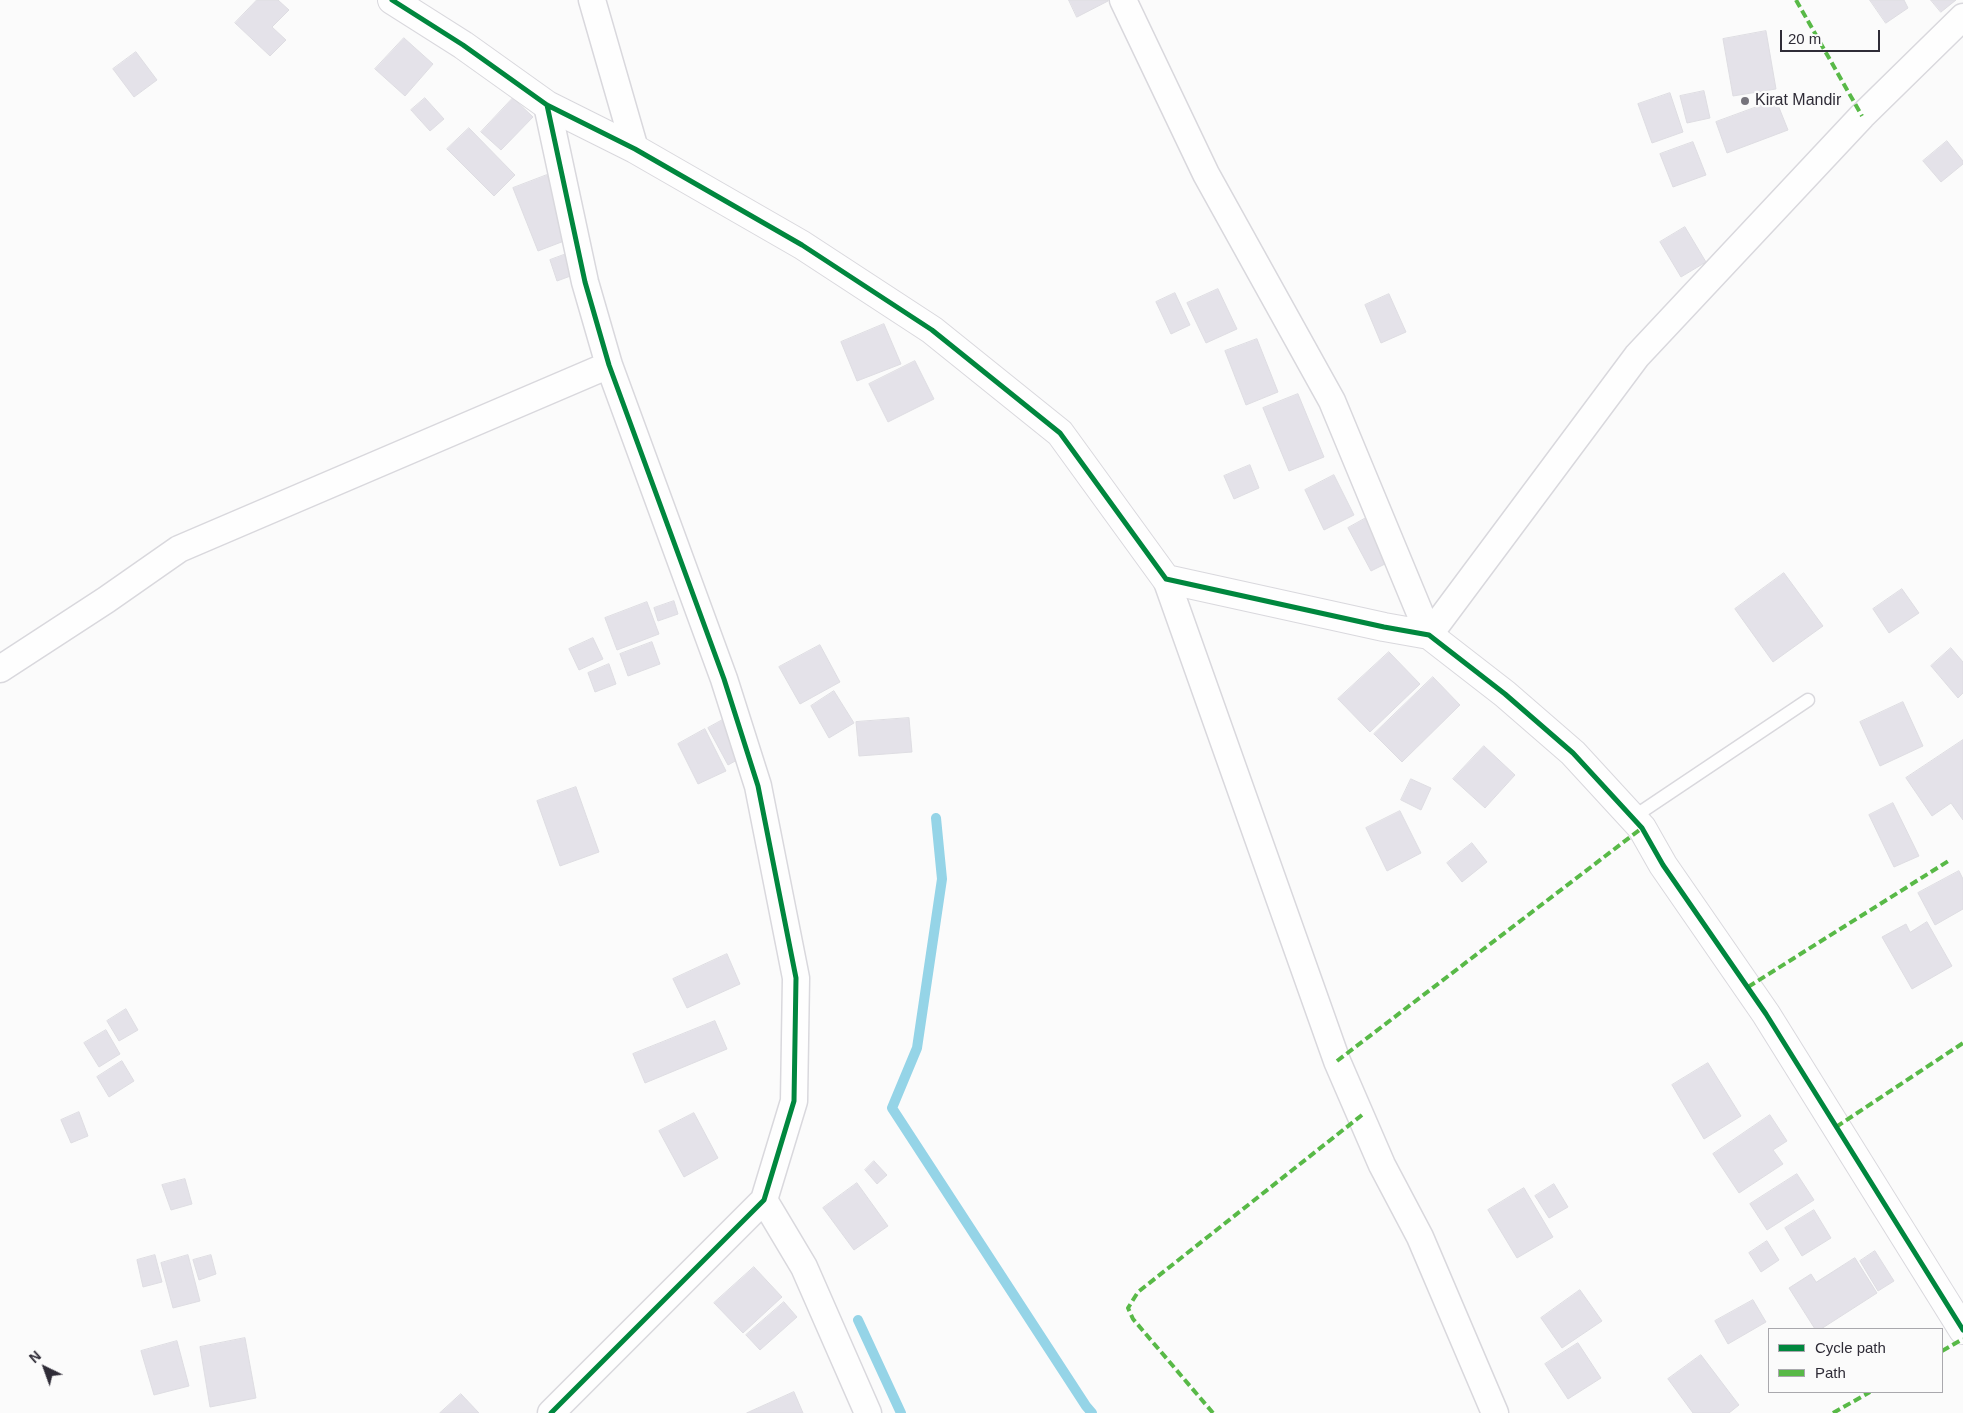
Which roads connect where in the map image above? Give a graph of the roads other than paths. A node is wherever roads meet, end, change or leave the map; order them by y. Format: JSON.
{"nodes":[{"id":1,"x":392,"y":0,"type":"edge"},
{"id":2,"x":592,"y":0,"type":"edge"},
{"id":3,"x":1123,"y":0,"type":"edge"},
{"id":4,"x":1963,"y":17,"type":"edge"},
{"id":5,"x":547,"y":105,"type":"junction"},
{"id":6,"x":635,"y":150,"type":"junction"},
{"id":7,"x":609,"y":365,"type":"junction"},
{"id":8,"x":1166,"y":579,"type":"junction"},
{"id":9,"x":1429,"y":635,"type":"junction"},
{"id":10,"x":0,"y":669,"type":"edge"},
{"id":11,"x":1808,"y":700,"type":"dead end"},
{"id":12,"x":1632,"y":818,"type":"junction"},
{"id":13,"x":764,"y":1200,"type":"junction"},
{"id":14,"x":1963,"y":1330,"type":"edge"},
{"id":15,"x":550,"y":1413,"type":"edge"},
{"id":16,"x":868,"y":1413,"type":"edge"},
{"id":17,"x":1495,"y":1413,"type":"edge"}],
"edges":[{"from":1,"to":5,"type":"street"},
{"from":2,"to":6,"type":"street"},
{"from":3,"to":9,"type":"street"},
{"from":4,"to":9,"type":"street"},
{"from":5,"to":6,"type":"street"},
{"from":5,"to":7,"type":"street"},
{"from":6,"to":8,"type":"street"},
{"from":7,"to":10,"type":"street"},
{"from":7,"to":13,"type":"street"},
{"from":8,"to":9,"type":"street"},
{"from":8,"to":17,"type":"street"},
{"from":9,"to":12,"type":"street"},
{"from":11,"to":12,"type":"lane"},
{"from":12,"to":14,"type":"street"},
{"from":13,"to":15,"type":"street"},
{"from":13,"to":16,"type":"street"}]}
